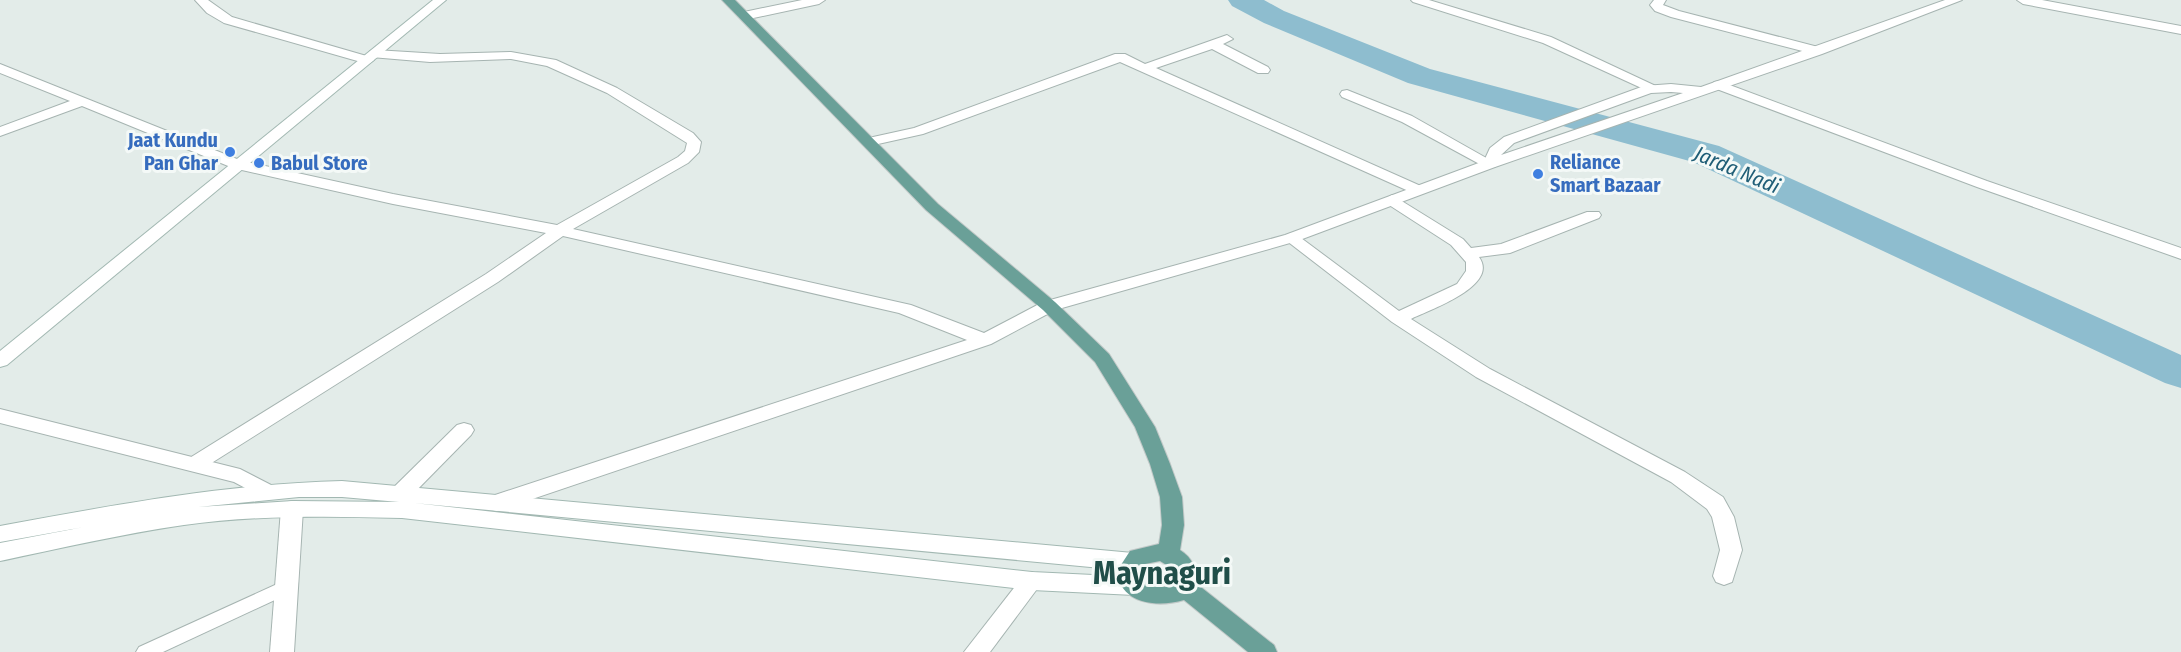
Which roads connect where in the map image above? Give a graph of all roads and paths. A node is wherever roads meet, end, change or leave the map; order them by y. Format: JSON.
{"nodes":[{"id":1,"x":201,"y":0,"type":"edge"},
{"id":2,"x":440,"y":0,"type":"edge"},
{"id":3,"x":728,"y":0,"type":"edge"},
{"id":4,"x":819,"y":0,"type":"edge"},
{"id":5,"x":1417,"y":0,"type":"edge"},
{"id":6,"x":1659,"y":0,"type":"edge"},
{"id":7,"x":1956,"y":0,"type":"edge"},
{"id":8,"x":2023,"y":0,"type":"edge"},
{"id":9,"x":744,"y":16,"type":"junction"},
{"id":10,"x":2181,"y":30,"type":"edge"},
{"id":11,"x":1227,"y":39,"type":"dead end"},
{"id":12,"x":1213,"y":44,"type":"junction"},
{"id":13,"x":1818,"y":51,"type":"junction"},
{"id":14,"x":372,"y":57,"type":"junction"},
{"id":15,"x":0,"y":68,"type":"edge"},
{"id":16,"x":1145,"y":68,"type":"junction"},
{"id":17,"x":1263,"y":70,"type":"dead end"},
{"id":18,"x":1719,"y":85,"type":"junction"},
{"id":19,"x":1651,"y":88,"type":"junction"},
{"id":20,"x":1699,"y":92,"type":"junction"},
{"id":21,"x":1347,"y":94,"type":"dead end"},
{"id":22,"x":81,"y":102,"type":"junction"},
{"id":23,"x":0,"y":132,"type":"edge"},
{"id":24,"x":869,"y":142,"type":"junction"},
{"id":25,"x":1490,"y":164,"type":"junction"},
{"id":26,"x":238,"y":165,"type":"junction"},
{"id":27,"x":1418,"y":190,"type":"junction"},
{"id":28,"x":1392,"y":200,"type":"junction"},
{"id":29,"x":1593,"y":214,"type":"dead end"},
{"id":30,"x":561,"y":231,"type":"junction"},
{"id":31,"x":1291,"y":238,"type":"junction"},
{"id":32,"x":1467,"y":253,"type":"junction"},
{"id":33,"x":2181,"y":254,"type":"edge"},
{"id":34,"x":1049,"y":306,"type":"junction"},
{"id":35,"x":1398,"y":318,"type":"junction"},
{"id":36,"x":985,"y":340,"type":"junction"},
{"id":37,"x":0,"y":361,"type":"edge"},
{"id":38,"x":0,"y":416,"type":"edge"},
{"id":39,"x":464,"y":430,"type":"dead end"},
{"id":40,"x":195,"y":464,"type":"junction"},
{"id":41,"x":266,"y":491,"type":"junction"},
{"id":42,"x":401,"y":493,"type":"junction"},
{"id":43,"x":497,"y":503,"type":"junction"},
{"id":44,"x":292,"y":509,"type":"junction"},
{"id":45,"x":0,"y":534,"type":"edge"},
{"id":46,"x":0,"y":552,"type":"edge"},
{"id":47,"x":1168,"y":554,"type":"junction"},
{"id":48,"x":1133,"y":562,"type":"junction"},
{"id":49,"x":1724,"y":576,"type":"dead end"},
{"id":50,"x":1032,"y":582,"type":"junction"},
{"id":51,"x":1134,"y":586,"type":"junction"},
{"id":52,"x":1183,"y":586,"type":"junction"},
{"id":53,"x":286,"y":587,"type":"junction"},
{"id":54,"x":145,"y":652,"type":"edge"},
{"id":55,"x":282,"y":652,"type":"edge"},
{"id":56,"x":976,"y":652,"type":"edge"},
{"id":57,"x":1265,"y":652,"type":"edge"}],
"edges":[{"from":1,"to":14,"type":"street"},
{"from":2,"to":14,"type":"street"},
{"from":3,"to":9,"type":"main road"},
{"from":4,"to":9,"type":"street"},
{"from":5,"to":19,"type":"street"},
{"from":6,"to":13,"type":"street"},
{"from":7,"to":13,"type":"street"},
{"from":8,"to":10,"type":"street"},
{"from":9,"to":24,"type":"main road"},
{"from":11,"to":12,"type":"street"},
{"from":12,"to":16,"type":"street"},
{"from":12,"to":17,"type":"street"},
{"from":13,"to":18,"type":"street"},
{"from":14,"to":26,"type":"street"},
{"from":14,"to":30,"type":"street"},
{"from":15,"to":22,"type":"street"},
{"from":16,"to":24,"type":"street"},
{"from":16,"to":27,"type":"street"},
{"from":18,"to":20,"type":"street"},
{"from":18,"to":33,"type":"street"},
{"from":19,"to":20,"type":"street"},
{"from":19,"to":25,"type":"street"},
{"from":20,"to":25,"type":"street"},
{"from":21,"to":25,"type":"street"},
{"from":22,"to":23,"type":"street"},
{"from":22,"to":26,"type":"street"},
{"from":24,"to":34,"type":"main road"},
{"from":25,"to":27,"type":"street"},
{"from":26,"to":30,"type":"street"},
{"from":26,"to":37,"type":"street"},
{"from":27,"to":28,"type":"street"},
{"from":28,"to":31,"type":"street"},
{"from":28,"to":32,"type":"street"},
{"from":29,"to":32,"type":"street"},
{"from":30,"to":36,"type":"street"},
{"from":30,"to":40,"type":"street"},
{"from":31,"to":34,"type":"street"},
{"from":31,"to":35,"type":"street"},
{"from":32,"to":35,"type":"street"},
{"from":34,"to":36,"type":"street"},
{"from":34,"to":47,"type":"main road"},
{"from":35,"to":49,"type":"street"},
{"from":36,"to":43,"type":"street"},
{"from":38,"to":40,"type":"street"},
{"from":39,"to":42,"type":"street"},
{"from":40,"to":41,"type":"street"},
{"from":41,"to":42,"type":"street"},
{"from":41,"to":45,"type":"street"},
{"from":42,"to":43,"type":"street"},
{"from":43,"to":48,"type":"street"},
{"from":44,"to":46,"type":"street"},
{"from":44,"to":50,"type":"street"},
{"from":44,"to":53,"type":"street"},
{"from":47,"to":48,"type":"main road"},
{"from":47,"to":52,"type":"main road"},
{"from":48,"to":51,"type":"main road"},
{"from":50,"to":51,"type":"street"},
{"from":50,"to":56,"type":"street"},
{"from":51,"to":52,"type":"main road"},
{"from":52,"to":57,"type":"main road"},
{"from":53,"to":54,"type":"lane"},
{"from":53,"to":55,"type":"street"}]}
